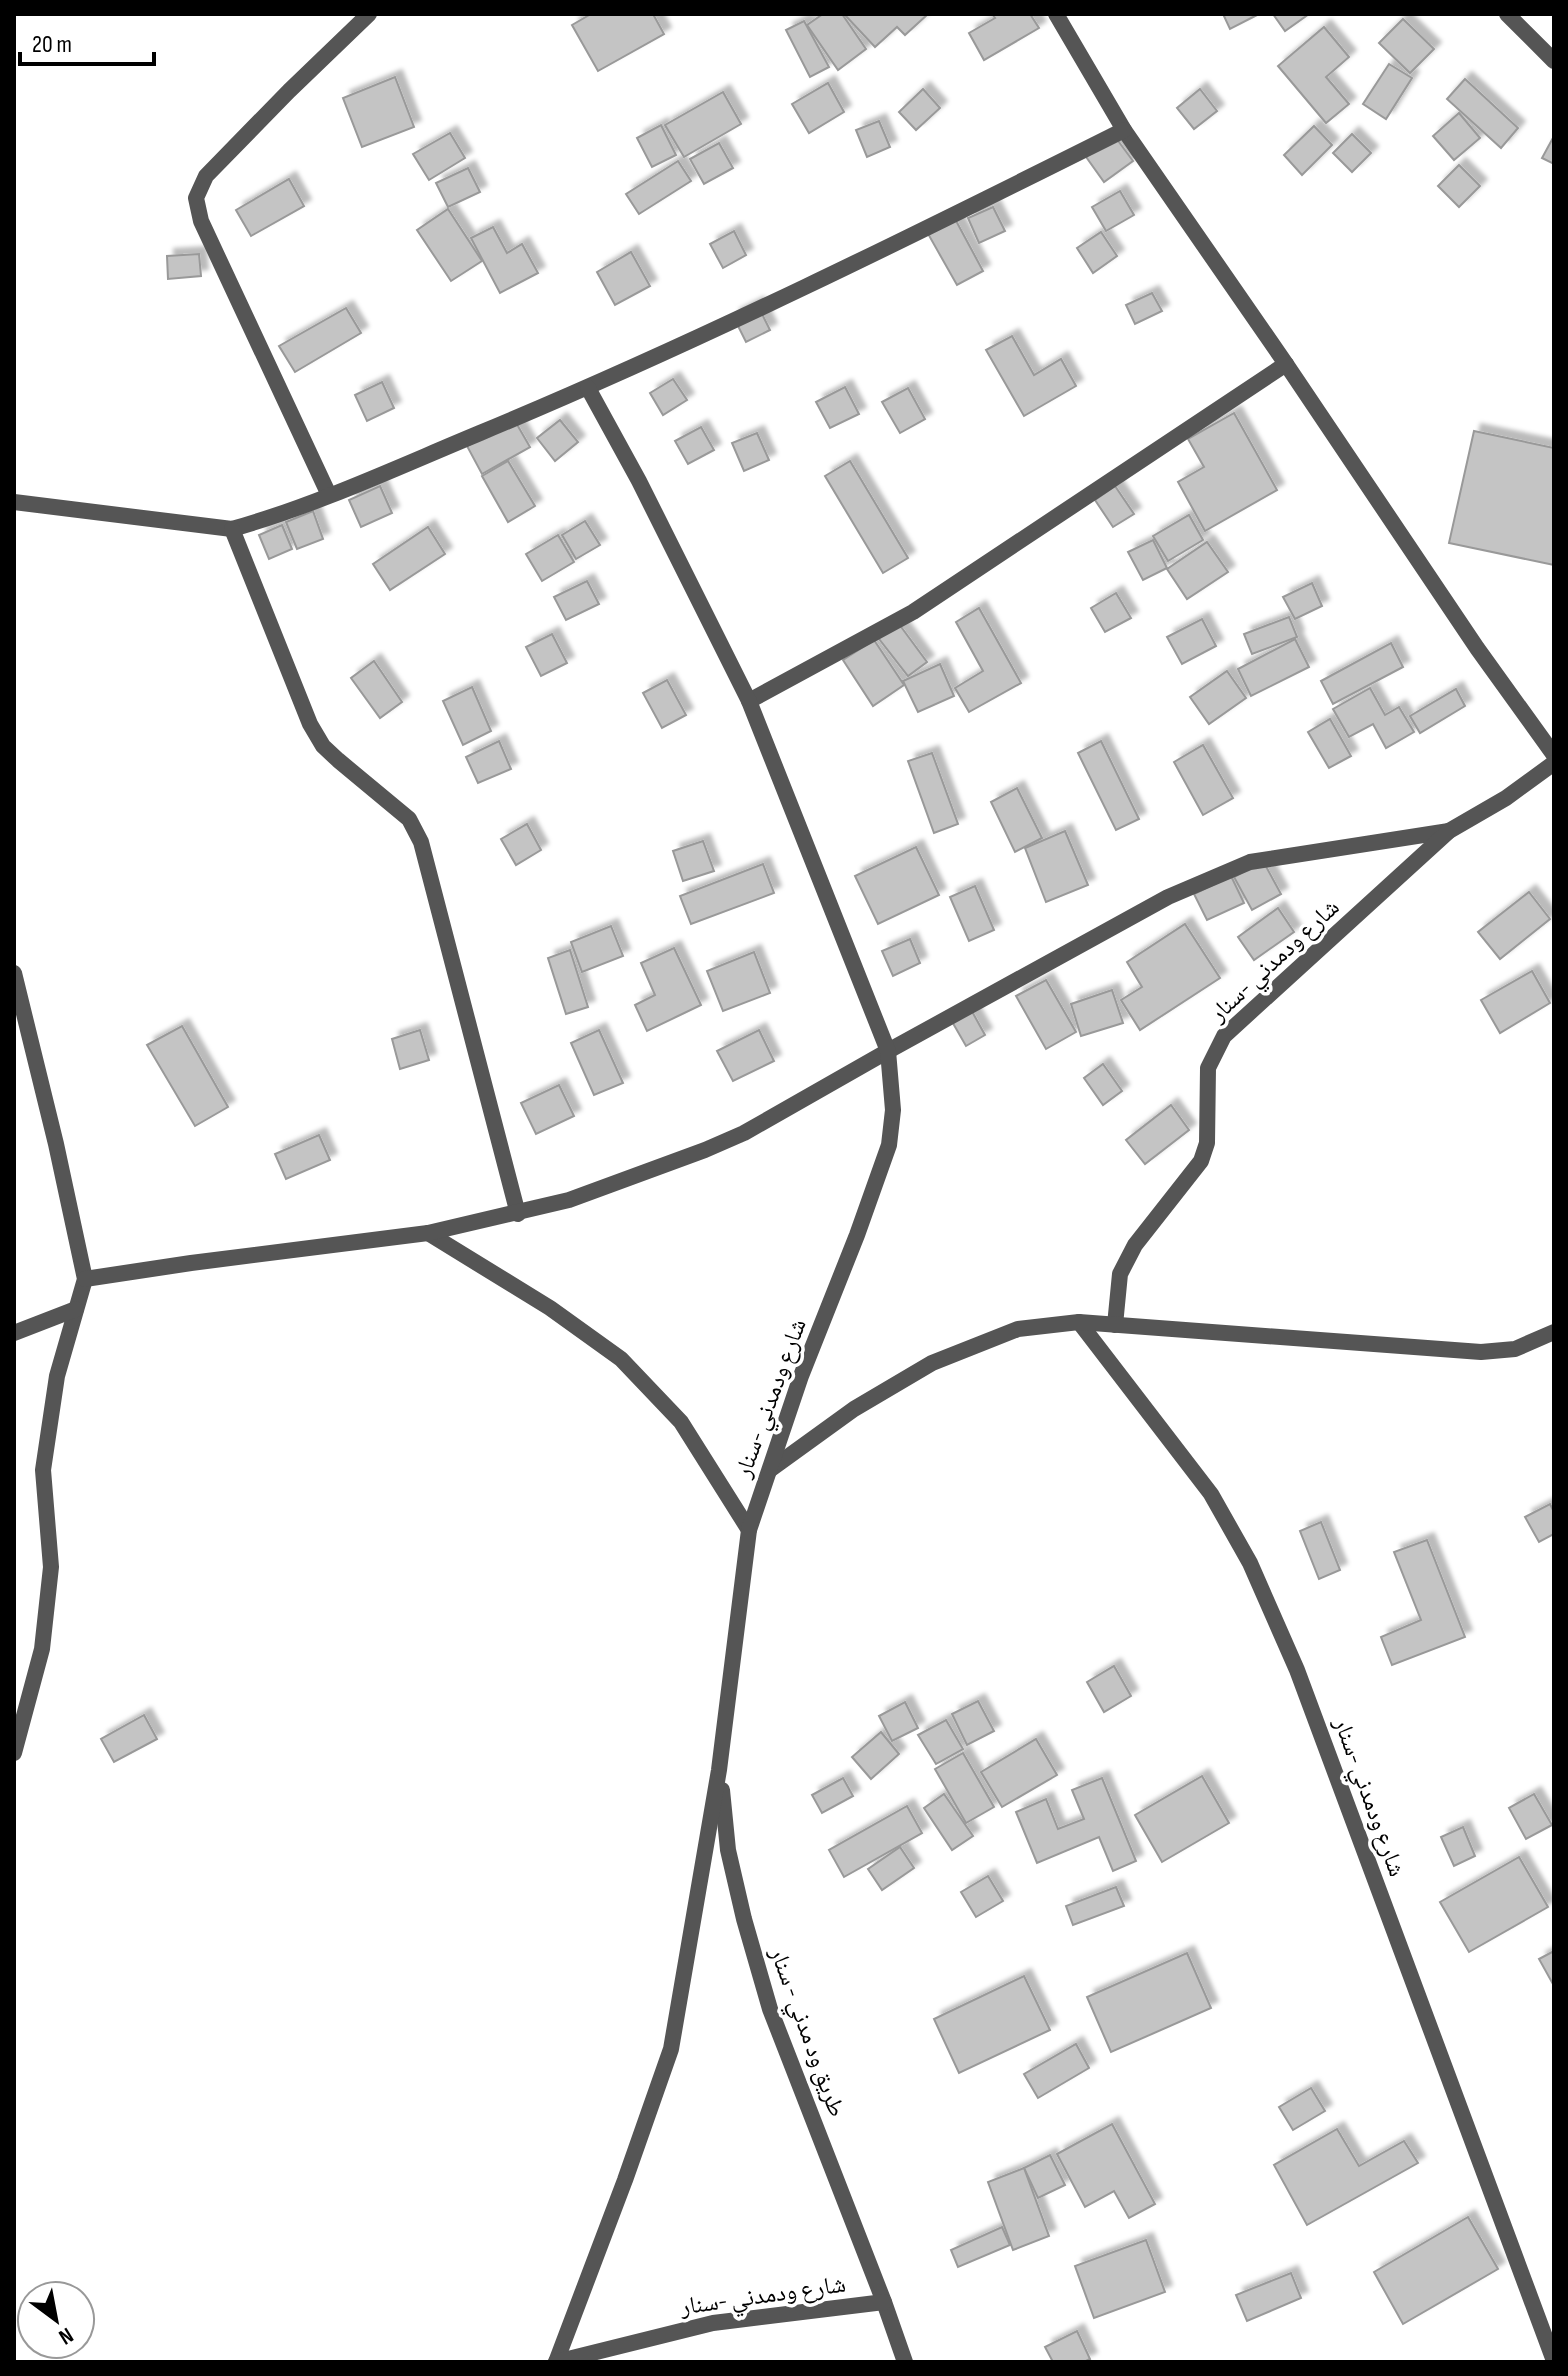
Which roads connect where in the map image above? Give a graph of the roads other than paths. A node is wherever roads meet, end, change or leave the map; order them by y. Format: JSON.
{"nodes":[{"id":1,"x":369,"y":14,"type":"edge"},
{"id":2,"x":1056,"y":14,"type":"edge"},
{"id":3,"x":1507,"y":14,"type":"edge"},
{"id":4,"x":1554,"y":61,"type":"edge"},
{"id":5,"x":1124,"y":130,"type":"junction"},
{"id":6,"x":1286,"y":364,"type":"junction"},
{"id":7,"x":588,"y":388,"type":"junction"},
{"id":8,"x":329,"y":495,"type":"junction"},
{"id":9,"x":14,"y":502,"type":"edge"},
{"id":10,"x":232,"y":529,"type":"junction"},
{"id":11,"x":749,"y":701,"type":"junction"},
{"id":12,"x":1554,"y":755,"type":"edge"},
{"id":13,"x":1554,"y":763,"type":"edge"},
{"id":14,"x":1449,"y":831,"type":"junction"},
{"id":15,"x":14,"y":973,"type":"edge"},
{"id":16,"x":888,"y":1051,"type":"junction"},
{"id":17,"x":518,"y":1214,"type":"junction"},
{"id":18,"x":428,"y":1233,"type":"junction"},
{"id":19,"x":85,"y":1279,"type":"junction"},
{"id":20,"x":76,"y":1309,"type":"junction"},
{"id":21,"x":1079,"y":1322,"type":"junction"},
{"id":22,"x":1115,"y":1325,"type":"junction"},
{"id":23,"x":1554,"y":1332,"type":"edge"},
{"id":24,"x":14,"y":1333,"type":"edge"},
{"id":25,"x":771,"y":1469,"type":"junction"},
{"id":26,"x":749,"y":1530,"type":"junction"},
{"id":27,"x":14,"y":1753,"type":"edge"},
{"id":28,"x":719,"y":1770,"type":"junction"},
{"id":29,"x":884,"y":2302,"type":"junction"},
{"id":30,"x":1554,"y":2361,"type":"edge"},
{"id":31,"x":556,"y":2362,"type":"edge"},
{"id":32,"x":905,"y":2362,"type":"edge"}],
"edges":[{"from":1,"to":8,"type":"street"},
{"from":2,"to":5,"type":"street"},
{"from":3,"to":4,"type":"street"},
{"from":5,"to":6,"type":"street"},
{"from":5,"to":7,"type":"street"},
{"from":6,"to":11,"type":"street"},
{"from":6,"to":12,"type":"street"},
{"from":7,"to":8,"type":"street"},
{"from":7,"to":11,"type":"street","name":"شارع ودمدني -سنار"},
{"from":8,"to":10,"type":"street"},
{"from":9,"to":10,"type":"street"},
{"from":10,"to":17,"type":"street"},
{"from":11,"to":16,"type":"street","name":"شارع ودمدني -سنار"},
{"from":13,"to":14,"type":"street"},
{"from":14,"to":16,"type":"street"},
{"from":14,"to":22,"type":"street","name":"شارع ودمدني -سنار"},
{"from":15,"to":19,"type":"street"},
{"from":16,"to":17,"type":"street"},
{"from":16,"to":25,"type":"street","name":"شارع ودمدني -سنار"},
{"from":17,"to":18,"type":"street"},
{"from":18,"to":19,"type":"street"},
{"from":18,"to":26,"type":"street"},
{"from":19,"to":20,"type":"street"},
{"from":20,"to":24,"type":"street"},
{"from":20,"to":27,"type":"street"},
{"from":21,"to":22,"type":"street"},
{"from":21,"to":25,"type":"street"},
{"from":21,"to":30,"type":"street","name":"شارع ودمدني -سنار"},
{"from":22,"to":23,"type":"street"},
{"from":25,"to":26,"type":"street","name":"شارع ودمدني -سنار"},
{"from":26,"to":28,"type":"street","name":"شارع ودمدني -سنار"},
{"from":28,"to":29,"type":"street","name":"طريق ود مدني - سنار"},
{"from":28,"to":31,"type":"street"},
{"from":29,"to":31,"type":"street","name":"شارع ودمدني -سنار"},
{"from":29,"to":32,"type":"street","name":"طريق ود مدني - سنار"}]}
